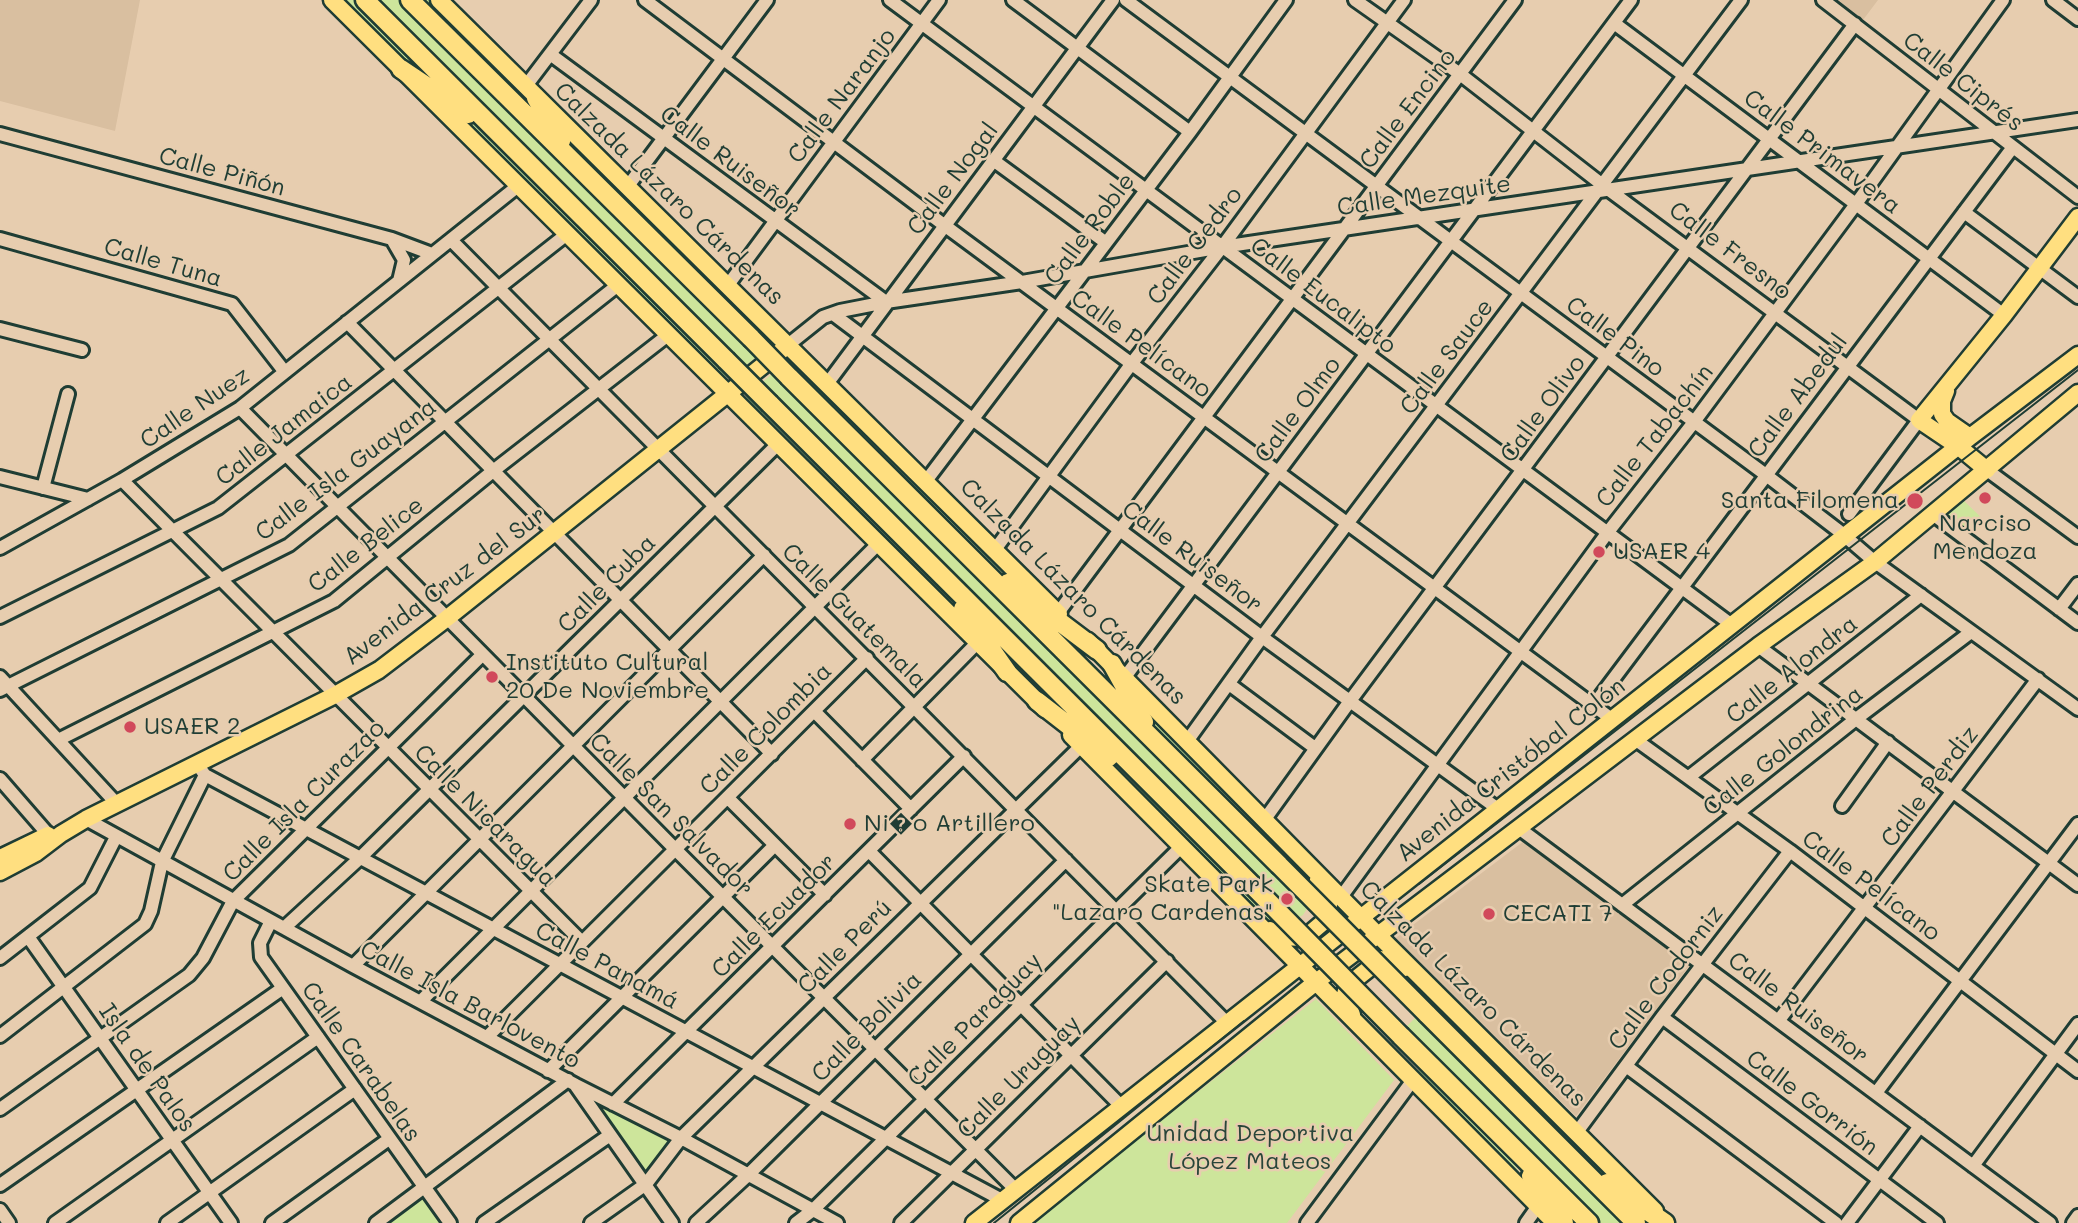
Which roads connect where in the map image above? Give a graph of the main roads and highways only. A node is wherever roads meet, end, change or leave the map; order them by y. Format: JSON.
{"nodes":[{"id":1,"x":332,"y":0,"type":"edge"},
{"id":2,"x":365,"y":0,"type":"edge"},
{"id":3,"x":410,"y":0,"type":"edge"},
{"id":4,"x":439,"y":0,"type":"edge"},
{"id":5,"x":401,"y":69,"type":"junction"},
{"id":6,"x":531,"y":93,"type":"junction"},
{"id":7,"x":500,"y":135,"type":"junction"},
{"id":8,"x":573,"y":162,"type":"junction"},
{"id":9,"x":2077,"y":221,"type":"edge"},
{"id":10,"x":788,"y":345,"type":"junction"},
{"id":11,"x":2078,"y":355,"type":"edge"},
{"id":12,"x":1947,"y":385,"type":"junction"},
{"id":13,"x":728,"y":393,"type":"junction"},
{"id":14,"x":2078,"y":393,"type":"edge"},
{"id":15,"x":1964,"y":442,"type":"junction"},
{"id":16,"x":1987,"y":470,"type":"junction"},
{"id":17,"x":951,"y":539,"type":"junction"},
{"id":18,"x":935,"y":569,"type":"junction"},
{"id":19,"x":1097,"y":650,"type":"junction"},
{"id":20,"x":1119,"y":671,"type":"junction"},
{"id":21,"x":1007,"y":672,"type":"junction"},
{"id":22,"x":1037,"y":701,"type":"junction"},
{"id":23,"x":1154,"y":740,"type":"junction"},
{"id":24,"x":1167,"y":801,"type":"junction"},
{"id":25,"x":2,"y":868,"type":"edge"},
{"id":26,"x":1314,"y":869,"type":"junction"},
{"id":27,"x":1382,"y":901,"type":"junction"},
{"id":28,"x":1361,"y":918,"type":"junction"},
{"id":29,"x":1396,"y":921,"type":"junction"},
{"id":30,"x":1261,"y":926,"type":"junction"},
{"id":31,"x":1378,"y":935,"type":"junction"},
{"id":32,"x":1300,"y":965,"type":"junction"},
{"id":33,"x":1417,"y":973,"type":"junction"},
{"id":34,"x":1316,"y":982,"type":"junction"},
{"id":35,"x":1278,"y":983,"type":"junction"},
{"id":36,"x":1277,"y":1013,"type":"junction"},
{"id":37,"x":1354,"y":1019,"type":"junction"},
{"id":38,"x":1500,"y":1134,"type":"junction"},
{"id":39,"x":1566,"y":1154,"type":"junction"},
{"id":40,"x":974,"y":1223,"type":"edge"},
{"id":41,"x":1019,"y":1223,"type":"edge"},
{"id":42,"x":1555,"y":1223,"type":"edge"},
{"id":43,"x":1564,"y":1223,"type":"edge"},
{"id":44,"x":1589,"y":1223,"type":"edge"},
{"id":45,"x":1636,"y":1223,"type":"edge"},
{"id":46,"x":1666,"y":1223,"type":"edge"}],
"edges":[{"from":1,"to":5,"type":"main road"},
{"from":2,"to":7,"type":"highway"},
{"from":3,"to":8,"type":"highway","name":"Calzada Lázaro Cárdenas"},
{"from":4,"to":6,"type":"main road","name":"Calzada Lázaro Cárdenas"},
{"from":5,"to":7,"type":"highway"},
{"from":5,"to":13,"type":"main road"},
{"from":6,"to":8,"type":"highway"},
{"from":6,"to":10,"type":"main road","name":"Calzada Lázaro Cárdenas"},
{"from":7,"to":18,"type":"highway","bridge":true},
{"from":8,"to":17,"type":"highway","name":"Calzada Lázaro Cárdenas","bridge":true},
{"from":9,"to":12,"type":"main road"},
{"from":10,"to":13,"type":"main road","name":"Avenida Cruz del Sur"},
{"from":10,"to":19,"type":"main road","name":"Calzada Lázaro Cárdenas"},
{"from":11,"to":15,"type":"main road","name":"Avenida Cristóbal Colón"},
{"from":12,"to":15,"type":"main road"},
{"from":12,"to":15,"type":"main road","name":"Calle Fresno"},
{"from":13,"to":21,"type":"main road"},
{"from":13,"to":25,"type":"main road","name":"Avenida Cruz del Sur"},
{"from":14,"to":16,"type":"main road","name":"Avenida Cristóbal Colón"},
{"from":15,"to":16,"type":"main road","name":"Calle Fresno"},
{"from":15,"to":27,"type":"main road","name":"Avenida Cristóbal Colón"},
{"from":16,"to":29,"type":"main road","name":"Avenida Cristóbal Colón"},
{"from":17,"to":19,"type":"highway"},
{"from":17,"to":23,"type":"highway","name":"Calzada Lázaro Cárdenas"},
{"from":18,"to":21,"type":"highway"},
{"from":18,"to":24,"type":"highway"},
{"from":19,"to":20,"type":"main road","name":"Calzada Lázaro Cárdenas"},
{"from":20,"to":23,"type":"highway"},
{"from":20,"to":26,"type":"main road","name":"Calzada Lázaro Cárdenas"},
{"from":21,"to":22,"type":"main road"},
{"from":22,"to":24,"type":"highway"},
{"from":22,"to":30,"type":"main road"},
{"from":23,"to":39,"type":"highway","name":"Calzada Lázaro Cárdenas","bridge":true},
{"from":24,"to":38,"type":"highway","bridge":true},
{"from":26,"to":28,"type":"main road","name":"Calzada Lázaro Cárdenas"},
{"from":26,"to":30,"type":"main road"},
{"from":27,"to":28,"type":"main road","name":"Avenida Cristóbal Colón"},
{"from":27,"to":29,"type":"main road"},
{"from":28,"to":31,"type":"main road","name":"Calzada Lázaro Cárdenas"},
{"from":28,"to":32,"type":"main road","name":"Avenida Cristóbal Colón"},
{"from":29,"to":31,"type":"main road","name":"Avenida Cristóbal Colón"},
{"from":30,"to":32,"type":"main road"},
{"from":31,"to":33,"type":"main road","name":"Calzada Lázaro Cárdenas"},
{"from":31,"to":34,"type":"main road","name":"Avenida Cristóbal Colón"},
{"from":32,"to":34,"type":"main road"},
{"from":32,"to":35,"type":"main road","name":"Avenida Cristóbal Colón"},
{"from":33,"to":37,"type":"main road"},
{"from":33,"to":46,"type":"main road","name":"Calzada Lázaro Cárdenas"},
{"from":34,"to":36,"type":"main road","name":"Avenida Cristóbal Colón"},
{"from":34,"to":37,"type":"main road"},
{"from":35,"to":36,"type":"main road"},
{"from":35,"to":40,"type":"main road","name":"Avenida Cristóbal Colón"},
{"from":36,"to":41,"type":"main road","name":"Avenida Cristóbal Colón"},
{"from":37,"to":42,"type":"main road"},
{"from":38,"to":43,"type":"highway"},
{"from":38,"to":44,"type":"highway"},
{"from":39,"to":45,"type":"highway","name":"Calzada Lázaro Cárdenas"},
{"from":39,"to":46,"type":"highway"}]}
